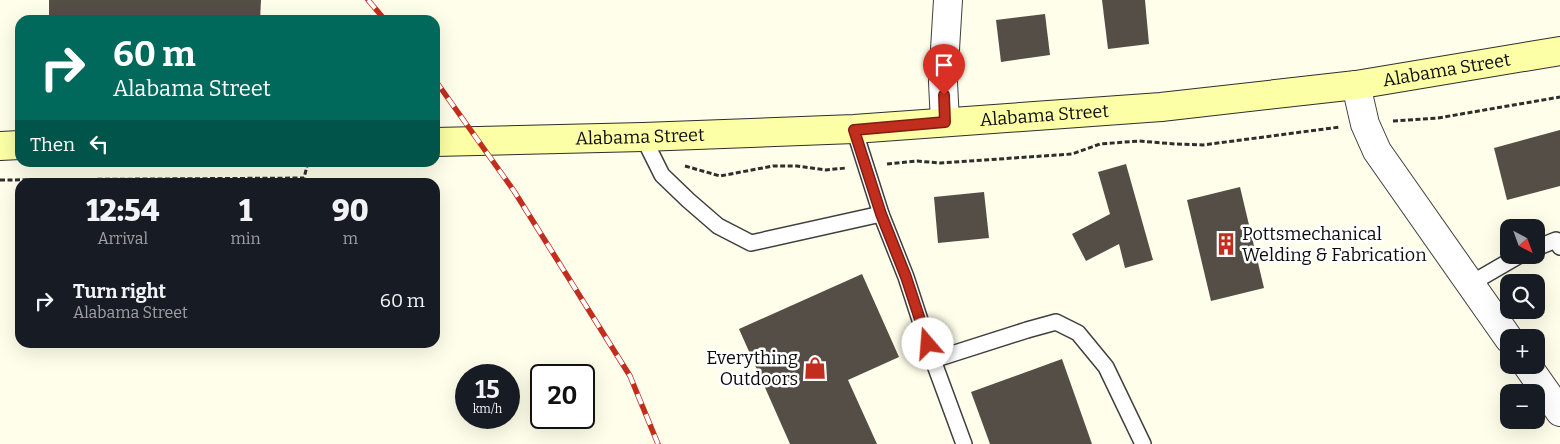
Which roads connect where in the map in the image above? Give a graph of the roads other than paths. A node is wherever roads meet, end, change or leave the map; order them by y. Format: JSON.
{"nodes":[{"id":1,"x":948,"y":0,"type":"edge"},
{"id":2,"x":1560,"y":51,"type":"edge"},
{"id":3,"x":1356,"y":85,"type":"junction"},
{"id":4,"x":945,"y":122,"type":"junction"},
{"id":5,"x":854,"y":130,"type":"junction"},
{"id":6,"x":643,"y":137,"type":"junction"},
{"id":7,"x":440,"y":142,"type":"edge"},
{"id":8,"x":15,"y":145,"type":"edge"},
{"id":9,"x":0,"y":146,"type":"edge"},
{"id":10,"x":881,"y":214,"type":"junction"},
{"id":11,"x":1545,"y":244,"type":"edge"},
{"id":12,"x":1560,"y":247,"type":"edge"},
{"id":13,"x":1504,"y":264,"type":"edge"},
{"id":14,"x":1470,"y":284,"type":"junction"},
{"id":15,"x":1502,"y":329,"type":"edge"},
{"id":16,"x":933,"y":360,"type":"junction"},
{"id":17,"x":1533,"y":374,"type":"edge"},
{"id":18,"x":1560,"y":412,"type":"edge"},
{"id":19,"x":964,"y":444,"type":"edge"},
{"id":20,"x":1143,"y":444,"type":"edge"}],
"edges":[{"from":1,"to":4,"type":"street"},
{"from":2,"to":3,"type":"main road","name":"Alabama Street"},
{"from":3,"to":4,"type":"main road","name":"Alabama Street"},
{"from":3,"to":14,"type":"street"},
{"from":4,"to":5,"type":"main road","name":"Alabama Street"},
{"from":5,"to":6,"type":"main road","name":"Alabama Street"},
{"from":5,"to":10,"type":"lane"},
{"from":6,"to":7,"type":"main road","name":"Alabama Street"},
{"from":6,"to":10,"type":"lane"},
{"from":8,"to":9,"type":"main road"},
{"from":10,"to":16,"type":"lane"},
{"from":11,"to":12,"type":"lane"},
{"from":13,"to":14,"type":"lane"},
{"from":14,"to":15,"type":"street"},
{"from":16,"to":19,"type":"lane"},
{"from":16,"to":20,"type":"lane"},
{"from":17,"to":18,"type":"street"}]}
